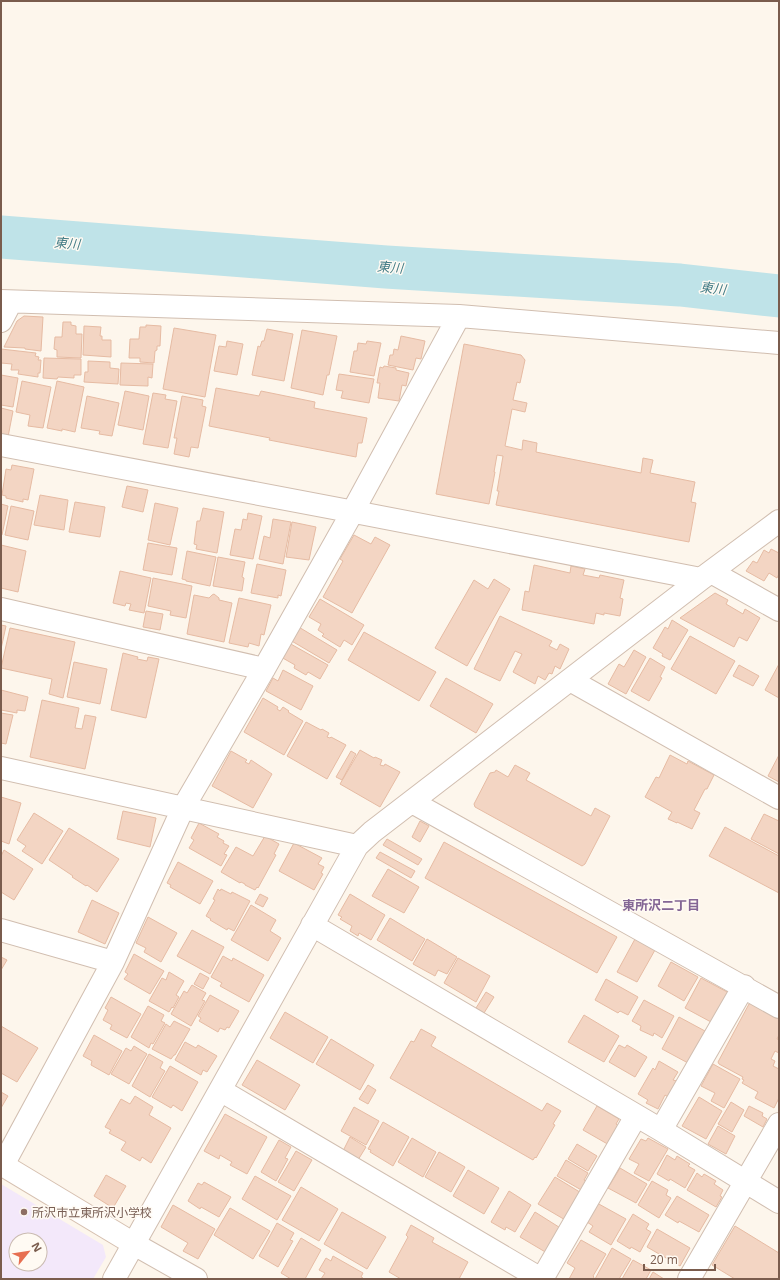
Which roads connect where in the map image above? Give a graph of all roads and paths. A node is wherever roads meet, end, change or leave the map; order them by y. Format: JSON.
{"nodes":[{"id":1,"x":6,"y":301,"type":"edge"},
{"id":2,"x":459,"y":316,"type":"junction"},
{"id":3,"x":1,"y":321,"type":"edge"},
{"id":4,"x":779,"y":342,"type":"edge"},
{"id":5,"x":1,"y":445,"type":"edge"},
{"id":6,"x":353,"y":511,"type":"junction"},
{"id":7,"x":779,"y":521,"type":"edge"},
{"id":8,"x":706,"y":576,"type":"junction"},
{"id":9,"x":1,"y":609,"type":"edge"},
{"id":10,"x":779,"y":610,"type":"edge"},
{"id":11,"x":264,"y":669,"type":"junction"},
{"id":12,"x":570,"y":680,"type":"junction"},
{"id":13,"x":1,"y":768,"type":"edge"},
{"id":14,"x":779,"y":798,"type":"edge"},
{"id":15,"x":412,"y":802,"type":"junction"},
{"id":16,"x":183,"y":808,"type":"junction"},
{"id":17,"x":357,"y":846,"type":"junction"},
{"id":18,"x":312,"y":925,"type":"junction"},
{"id":19,"x":1,"y":930,"type":"edge"},
{"id":20,"x":113,"y":962,"type":"junction"},
{"id":21,"x":744,"y":986,"type":"junction"},
{"id":22,"x":779,"y":1007,"type":"edge"},
{"id":23,"x":220,"y":1090,"type":"junction"},
{"id":24,"x":636,"y":1116,"type":"junction"},
{"id":25,"x":779,"y":1124,"type":"edge"},
{"id":26,"x":661,"y":1130,"type":"junction"},
{"id":27,"x":2,"y":1165,"type":"edge"},
{"id":28,"x":746,"y":1182,"type":"junction"},
{"id":29,"x":779,"y":1202,"type":"edge"},
{"id":30,"x":134,"y":1244,"type":"junction"},
{"id":31,"x":114,"y":1279,"type":"edge"},
{"id":32,"x":196,"y":1279,"type":"edge"},
{"id":33,"x":542,"y":1279,"type":"edge"},
{"id":34,"x":689,"y":1279,"type":"edge"}],
"edges":[{"from":1,"to":2,"type":"street"},
{"from":1,"to":3,"type":"street"},
{"from":2,"to":4,"type":"street"},
{"from":2,"to":6,"type":"street"},
{"from":5,"to":6,"type":"street"},
{"from":6,"to":8,"type":"street"},
{"from":6,"to":11,"type":"street"},
{"from":7,"to":8,"type":"street"},
{"from":8,"to":10,"type":"street"},
{"from":8,"to":12,"type":"street"},
{"from":9,"to":11,"type":"street"},
{"from":11,"to":16,"type":"street"},
{"from":12,"to":14,"type":"street"},
{"from":12,"to":15,"type":"street"},
{"from":13,"to":16,"type":"street"},
{"from":15,"to":17,"type":"street"},
{"from":15,"to":21,"type":"street"},
{"from":16,"to":17,"type":"street"},
{"from":16,"to":20,"type":"street"},
{"from":17,"to":18,"type":"street"},
{"from":18,"to":23,"type":"street"},
{"from":18,"to":24,"type":"street"},
{"from":19,"to":20,"type":"street"},
{"from":20,"to":27,"type":"street"},
{"from":21,"to":22,"type":"street"},
{"from":21,"to":26,"type":"street"},
{"from":23,"to":30,"type":"street"},
{"from":23,"to":33,"type":"street"},
{"from":24,"to":26,"type":"street"},
{"from":24,"to":33,"type":"street"},
{"from":25,"to":28,"type":"street"},
{"from":26,"to":28,"type":"street"},
{"from":27,"to":30,"type":"street"},
{"from":28,"to":29,"type":"street"},
{"from":28,"to":34,"type":"street"},
{"from":30,"to":31,"type":"street"},
{"from":30,"to":32,"type":"street"}]}
